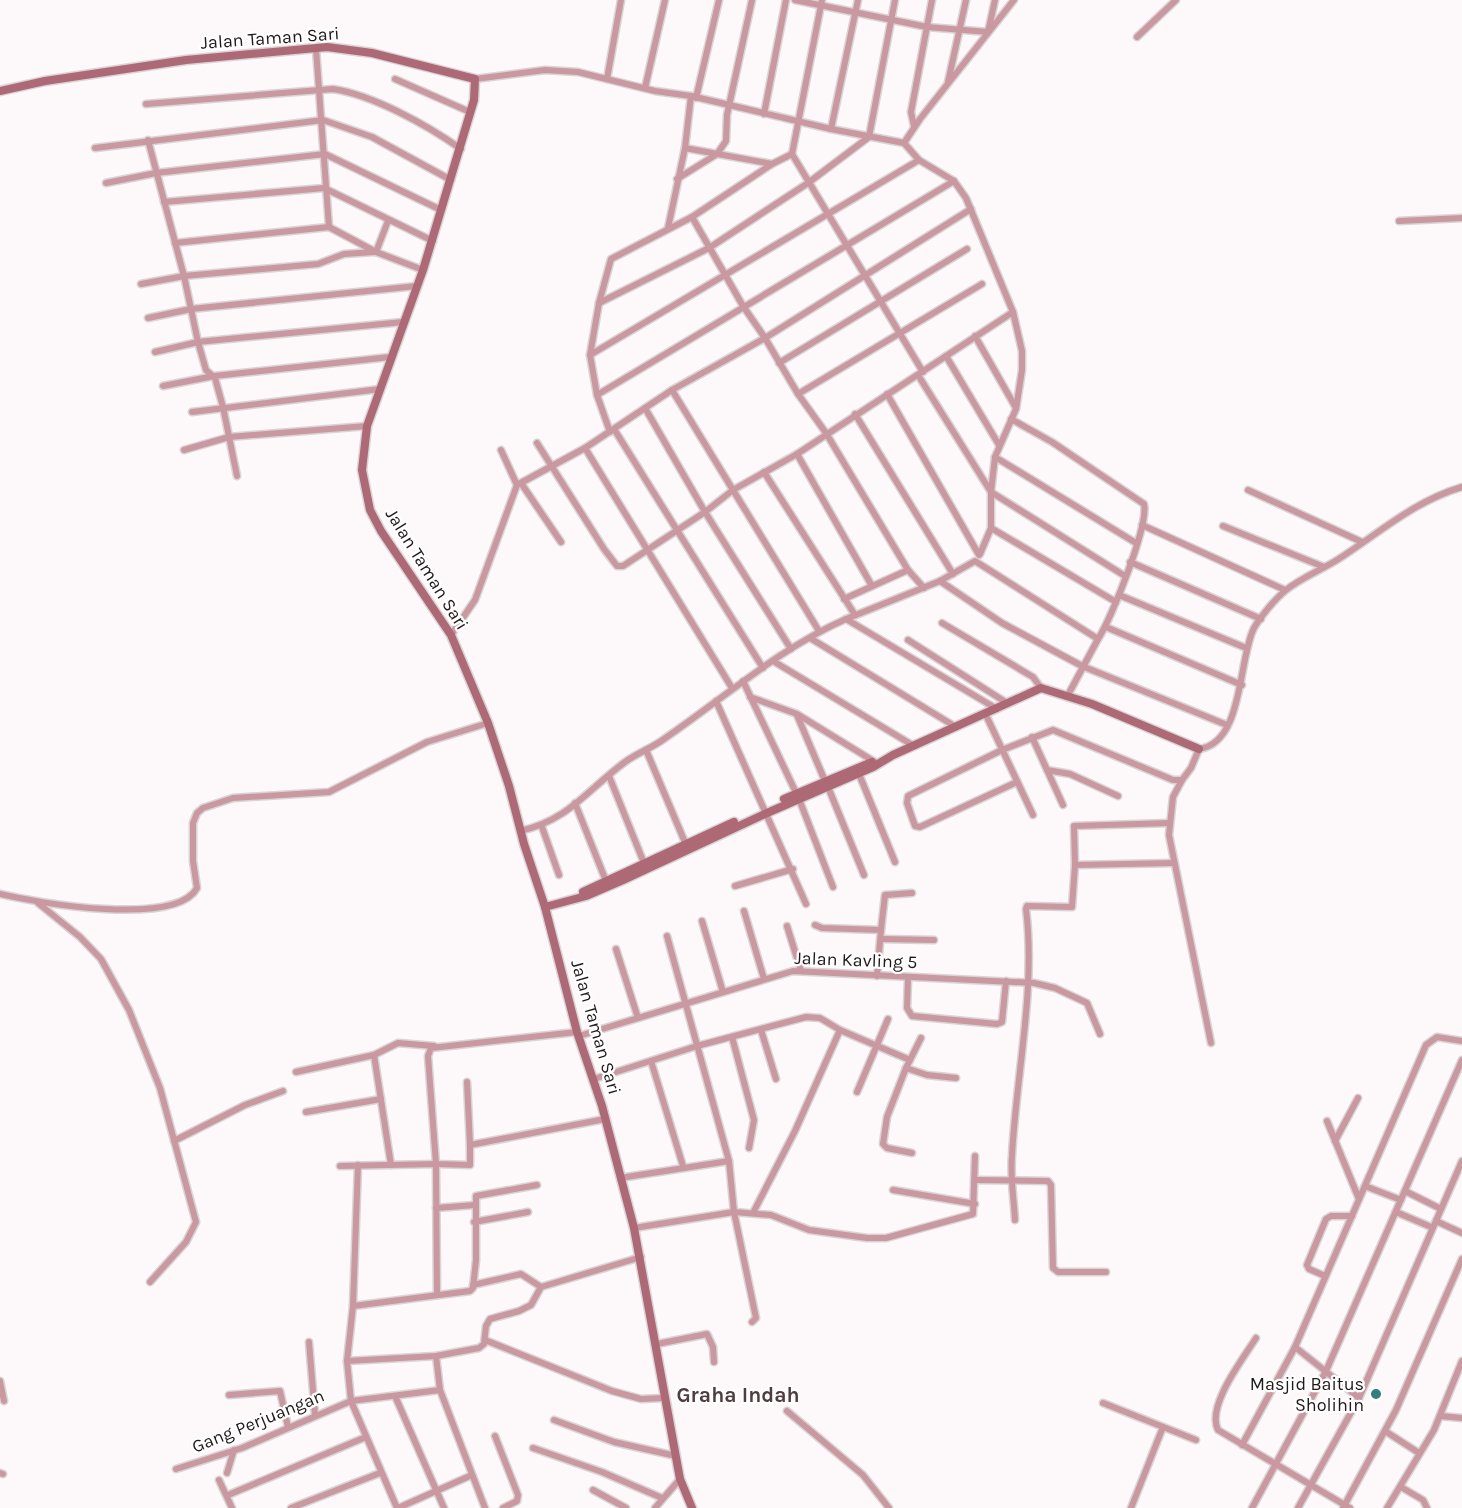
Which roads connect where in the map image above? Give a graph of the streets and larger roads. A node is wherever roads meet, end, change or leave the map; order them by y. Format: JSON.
{"nodes":[{"id":1,"x":621,"y":0,"type":"edge"},
{"id":2,"x":665,"y":0,"type":"edge"},
{"id":3,"x":719,"y":0,"type":"edge"},
{"id":4,"x":752,"y":0,"type":"edge"},
{"id":5,"x":786,"y":0,"type":"edge"},
{"id":6,"x":795,"y":0,"type":"edge"},
{"id":7,"x":858,"y":0,"type":"edge"},
{"id":8,"x":895,"y":0,"type":"edge"},
{"id":9,"x":932,"y":0,"type":"edge"},
{"id":10,"x":966,"y":0,"type":"edge"},
{"id":11,"x":996,"y":0,"type":"edge"},
{"id":12,"x":1014,"y":0,"type":"edge"},
{"id":13,"x":1176,"y":0,"type":"edge"},
{"id":14,"x":822,"y":3,"type":"edge"},
{"id":15,"x":855,"y":14,"type":"junction"},
{"id":16,"x":890,"y":20,"type":"junction"},
{"id":17,"x":927,"y":27,"type":"junction"},
{"id":18,"x":960,"y":30,"type":"junction"},
{"id":19,"x":988,"y":32,"type":"junction"},
{"id":20,"x":1137,"y":38,"type":"dead end"},
{"id":21,"x":316,"y":49,"type":"junction"},
{"id":22,"x":395,"y":78,"type":"dead end"},
{"id":23,"x":607,"y":78,"type":"junction"},
{"id":24,"x":475,"y":79,"type":"junction"},
{"id":25,"x":947,"y":86,"type":"junction"},
{"id":26,"x":645,"y":88,"type":"junction"},
{"id":27,"x":318,"y":90,"type":"junction"},
{"id":28,"x":0,"y":91,"type":"edge"},
{"id":29,"x":694,"y":97,"type":"junction"},
{"id":30,"x":146,"y":104,"type":"dead end"},
{"id":31,"x":729,"y":105,"type":"junction"},
{"id":32,"x":471,"y":112,"type":"junction"},
{"id":33,"x":764,"y":114,"type":"junction"},
{"id":34,"x":323,"y":120,"type":"junction"},
{"id":35,"x":797,"y":122,"type":"junction"},
{"id":36,"x":914,"y":126,"type":"junction"},
{"id":37,"x":831,"y":129,"type":"junction"},
{"id":38,"x":869,"y":137,"type":"junction"},
{"id":39,"x":148,"y":140,"type":"junction"},
{"id":40,"x":904,"y":143,"type":"junction"},
{"id":41,"x":95,"y":148,"type":"dead end"},
{"id":42,"x":685,"y":148,"type":"junction"},
{"id":43,"x":460,"y":149,"type":"junction"},
{"id":44,"x":325,"y":154,"type":"junction"},
{"id":45,"x":717,"y":154,"type":"junction"},
{"id":46,"x":792,"y":154,"type":"junction"},
{"id":47,"x":919,"y":160,"type":"junction"},
{"id":48,"x":772,"y":164,"type":"junction"},
{"id":49,"x":156,"y":173,"type":"junction"},
{"id":50,"x":676,"y":179,"type":"junction"},
{"id":51,"x":451,"y":180,"type":"junction"},
{"id":52,"x":954,"y":181,"type":"junction"},
{"id":53,"x":106,"y":183,"type":"dead end"},
{"id":54,"x":807,"y":183,"type":"junction"},
{"id":55,"x":324,"y":188,"type":"junction"},
{"id":56,"x":164,"y":202,"type":"junction"},
{"id":57,"x":971,"y":209,"type":"junction"},
{"id":58,"x":441,"y":210,"type":"junction"},
{"id":59,"x":828,"y":216,"type":"junction"},
{"id":60,"x":692,"y":217,"type":"junction"},
{"id":61,"x":1462,"y":218,"type":"edge"},
{"id":62,"x":388,"y":221,"type":"junction"},
{"id":63,"x":1399,"y":221,"type":"dead end"},
{"id":64,"x":326,"y":228,"type":"junction"},
{"id":65,"x":668,"y":228,"type":"junction"},
{"id":66,"x":433,"y":241,"type":"junction"},
{"id":67,"x":175,"y":243,"type":"junction"},
{"id":68,"x":845,"y":244,"type":"junction"},
{"id":69,"x":709,"y":248,"type":"junction"},
{"id":70,"x":967,"y":249,"type":"dead end"},
{"id":71,"x":376,"y":252,"type":"junction"},
{"id":72,"x":423,"y":270,"type":"junction"},
{"id":73,"x":184,"y":276,"type":"junction"},
{"id":74,"x":725,"y":276,"type":"junction"},
{"id":75,"x":864,"y":277,"type":"junction"},
{"id":76,"x":141,"y":284,"type":"dead end"},
{"id":77,"x":982,"y":284,"type":"dead end"},
{"id":78,"x":417,"y":286,"type":"junction"},
{"id":79,"x":879,"y":302,"type":"junction"},
{"id":80,"x":599,"y":303,"type":"junction"},
{"id":81,"x":743,"y":306,"type":"junction"},
{"id":82,"x":191,"y":309,"type":"junction"},
{"id":83,"x":1013,"y":312,"type":"junction"},
{"id":84,"x":148,"y":318,"type":"dead end"},
{"id":85,"x":403,"y":322,"type":"junction"},
{"id":86,"x":898,"y":334,"type":"junction"},
{"id":87,"x":975,"y":336,"type":"junction"},
{"id":88,"x":765,"y":338,"type":"junction"},
{"id":89,"x":198,"y":342,"type":"junction"},
{"id":90,"x":155,"y":352,"type":"dead end"},
{"id":91,"x":590,"y":355,"type":"junction"},
{"id":92,"x":946,"y":356,"type":"junction"},
{"id":93,"x":390,"y":357,"type":"junction"},
{"id":94,"x":779,"y":363,"type":"junction"},
{"id":95,"x":920,"y":374,"type":"junction"},
{"id":96,"x":214,"y":376,"type":"junction"},
{"id":97,"x":163,"y":386,"type":"dead end"},
{"id":98,"x":380,"y":389,"type":"junction"},
{"id":99,"x":672,"y":390,"type":"junction"},
{"id":100,"x":798,"y":394,"type":"junction"},
{"id":101,"x":887,"y":394,"type":"junction"},
{"id":102,"x":597,"y":395,"type":"junction"},
{"id":103,"x":223,"y":407,"type":"junction"},
{"id":104,"x":645,"y":408,"type":"junction"},
{"id":105,"x":1016,"y":409,"type":"junction"},
{"id":106,"x":192,"y":412,"type":"dead end"},
{"id":107,"x":855,"y":414,"type":"junction"},
{"id":108,"x":1011,"y":419,"type":"junction"},
{"id":109,"x":367,"y":426,"type":"junction"},
{"id":110,"x":612,"y":431,"type":"junction"},
{"id":111,"x":826,"y":433,"type":"junction"},
{"id":112,"x":229,"y":437,"type":"junction"},
{"id":113,"x":537,"y":443,"type":"dead end"},
{"id":114,"x":999,"y":445,"type":"junction"},
{"id":115,"x":585,"y":448,"type":"junction"},
{"id":116,"x":184,"y":450,"type":"dead end"},
{"id":117,"x":501,"y":450,"type":"dead end"},
{"id":118,"x":797,"y":454,"type":"junction"},
{"id":119,"x":995,"y":457,"type":"junction"},
{"id":120,"x":554,"y":466,"type":"junction"},
{"id":121,"x":764,"y":472,"type":"junction"},
{"id":122,"x":237,"y":476,"type":"dead end"},
{"id":123,"x":519,"y":484,"type":"junction"},
{"id":124,"x":1462,"y":487,"type":"edge"},
{"id":125,"x":733,"y":490,"type":"junction"},
{"id":126,"x":1248,"y":490,"type":"dead end"},
{"id":127,"x":991,"y":492,"type":"junction"},
{"id":128,"x":705,"y":512,"type":"junction"},
{"id":129,"x":1142,"y":525,"type":"junction"},
{"id":130,"x":1223,"y":526,"type":"dead end"},
{"id":131,"x":991,"y":528,"type":"junction"},
{"id":132,"x":677,"y":531,"type":"junction"},
{"id":133,"x":561,"y":542,"type":"dead end"},
{"id":134,"x":1362,"y":542,"type":"junction"},
{"id":135,"x":1136,"y":543,"type":"junction"},
{"id":136,"x":647,"y":550,"type":"junction"},
{"id":137,"x":980,"y":554,"type":"junction"},
{"id":138,"x":975,"y":561,"type":"junction"},
{"id":139,"x":1130,"y":562,"type":"junction"},
{"id":140,"x":1324,"y":567,"type":"junction"},
{"id":141,"x":908,"y":570,"type":"junction"},
{"id":142,"x":953,"y":574,"type":"junction"},
{"id":143,"x":1125,"y":576,"type":"junction"},
{"id":144,"x":940,"y":581,"type":"junction"},
{"id":145,"x":872,"y":586,"type":"junction"},
{"id":146,"x":924,"y":588,"type":"junction"},
{"id":147,"x":1285,"y":590,"type":"junction"},
{"id":148,"x":1119,"y":595,"type":"junction"},
{"id":149,"x":844,"y":599,"type":"junction"},
{"id":150,"x":1116,"y":602,"type":"junction"},
{"id":151,"x":855,"y":615,"type":"junction"},
{"id":152,"x":846,"y":619,"type":"junction"},
{"id":153,"x":1261,"y":619,"type":"junction"},
{"id":154,"x":942,"y":623,"type":"dead end"},
{"id":155,"x":1106,"y":627,"type":"junction"},
{"id":156,"x":819,"y":631,"type":"junction"},
{"id":157,"x":452,"y":635,"type":"junction"},
{"id":158,"x":810,"y":638,"type":"junction"},
{"id":159,"x":1098,"y":639,"type":"junction"},
{"id":160,"x":908,"y":640,"type":"dead end"},
{"id":161,"x":1246,"y":648,"type":"junction"},
{"id":162,"x":791,"y":649,"type":"junction"},
{"id":163,"x":773,"y":661,"type":"junction"},
{"id":164,"x":1082,"y":666,"type":"junction"},
{"id":165,"x":763,"y":668,"type":"junction"},
{"id":166,"x":743,"y":681,"type":"junction"},
{"id":167,"x":1242,"y":685,"type":"junction"},
{"id":168,"x":732,"y":688,"type":"junction"},
{"id":169,"x":1041,"y":688,"type":"junction"},
{"id":170,"x":1068,"y":695,"type":"junction"},
{"id":171,"x":750,"y":697,"type":"junction"},
{"id":172,"x":716,"y":701,"type":"junction"},
{"id":173,"x":1007,"y":703,"type":"junction"},
{"id":174,"x":997,"y":709,"type":"junction"},
{"id":175,"x":985,"y":713,"type":"junction"},
{"id":176,"x":797,"y":714,"type":"junction"},
{"id":177,"x":488,"y":723,"type":"junction"},
{"id":178,"x":1227,"y":725,"type":"junction"},
{"id":179,"x":956,"y":727,"type":"junction"},
{"id":180,"x":1032,"y":737,"type":"junction"},
{"id":181,"x":914,"y":746,"type":"junction"},
{"id":182,"x":1199,"y":749,"type":"junction"},
{"id":183,"x":646,"y":750,"type":"junction"},
{"id":184,"x":1002,"y":750,"type":"junction"},
{"id":185,"x":878,"y":762,"type":"junction"},
{"id":186,"x":1047,"y":770,"type":"junction"},
{"id":187,"x":858,"y":774,"type":"junction"},
{"id":188,"x":609,"y":776,"type":"junction"},
{"id":189,"x":1182,"y":780,"type":"junction"},
{"id":190,"x":1017,"y":782,"type":"junction"},
{"id":191,"x":827,"y":784,"type":"junction"},
{"id":192,"x":1118,"y":796,"type":"dead end"},
{"id":193,"x":798,"y":797,"type":"junction"},
{"id":194,"x":575,"y":804,"type":"junction"},
{"id":195,"x":1063,"y":805,"type":"dead end"},
{"id":196,"x":766,"y":810,"type":"junction"},
{"id":197,"x":1033,"y":815,"type":"dead end"},
{"id":198,"x":1170,"y":824,"type":"junction"},
{"id":199,"x":542,"y":827,"type":"junction"},
{"id":200,"x":520,"y":831,"type":"junction"},
{"id":201,"x":687,"y":847,"type":"junction"},
{"id":202,"x":664,"y":858,"type":"junction"},
{"id":203,"x":895,"y":862,"type":"dead end"},
{"id":204,"x":644,"y":863,"type":"junction"},
{"id":205,"x":1174,"y":863,"type":"junction"},
{"id":206,"x":1075,"y":865,"type":"junction"},
{"id":207,"x":793,"y":869,"type":"junction"},
{"id":208,"x":559,"y":875,"type":"dead end"},
{"id":209,"x":864,"y":875,"type":"dead end"},
{"id":210,"x":622,"y":877,"type":"junction"},
{"id":211,"x":606,"y":881,"type":"junction"},
{"id":212,"x":735,"y":886,"type":"dead end"},
{"id":213,"x":833,"y":887,"type":"dead end"},
{"id":214,"x":912,"y":893,"type":"dead end"},
{"id":215,"x":0,"y":894,"type":"edge"},
{"id":216,"x":578,"y":896,"type":"junction"},
{"id":217,"x":38,"y":902,"type":"junction"},
{"id":218,"x":806,"y":904,"type":"dead end"},
{"id":219,"x":545,"y":907,"type":"junction"},
{"id":220,"x":744,"y":911,"type":"dead end"},
{"id":221,"x":702,"y":921,"type":"dead end"},
{"id":222,"x":815,"y":925,"type":"dead end"},
{"id":223,"x":787,"y":926,"type":"dead end"},
{"id":224,"x":882,"y":930,"type":"junction"},
{"id":225,"x":667,"y":936,"type":"dead end"},
{"id":226,"x":882,"y":939,"type":"junction"},
{"id":227,"x":934,"y":940,"type":"dead end"},
{"id":228,"x":616,"y":949,"type":"dead end"},
{"id":229,"x":801,"y":971,"type":"junction"},
{"id":230,"x":877,"y":976,"type":"junction"},
{"id":231,"x":908,"y":978,"type":"junction"},
{"id":232,"x":764,"y":979,"type":"junction"},
{"id":233,"x":1006,"y":981,"type":"junction"},
{"id":234,"x":1030,"y":982,"type":"junction"},
{"id":235,"x":723,"y":992,"type":"junction"},
{"id":236,"x":685,"y":1003,"type":"junction"},
{"id":237,"x":638,"y":1017,"type":"junction"},
{"id":238,"x":888,"y":1019,"type":"dead end"},
{"id":239,"x":761,"y":1030,"type":"junction"},
{"id":240,"x":840,"y":1030,"type":"junction"},
{"id":241,"x":578,"y":1034,"type":"junction"},
{"id":242,"x":1100,"y":1034,"type":"dead end"},
{"id":243,"x":732,"y":1037,"type":"junction"},
{"id":244,"x":921,"y":1038,"type":"dead end"},
{"id":245,"x":1462,"y":1041,"type":"edge"},
{"id":246,"x":1211,"y":1043,"type":"dead end"},
{"id":247,"x":435,"y":1046,"type":"junction"},
{"id":248,"x":697,"y":1046,"type":"junction"},
{"id":249,"x":876,"y":1047,"type":"junction"},
{"id":250,"x":374,"y":1055,"type":"junction"},
{"id":251,"x":910,"y":1060,"type":"junction"},
{"id":252,"x":1462,"y":1060,"type":"edge"},
{"id":253,"x":651,"y":1061,"type":"junction"},
{"id":254,"x":906,"y":1068,"type":"junction"},
{"id":255,"x":296,"y":1072,"type":"dead end"},
{"id":256,"x":776,"y":1078,"type":"dead end"},
{"id":257,"x":956,"y":1078,"type":"dead end"},
{"id":258,"x":594,"y":1079,"type":"junction"},
{"id":259,"x":467,"y":1082,"type":"dead end"},
{"id":260,"x":283,"y":1091,"type":"dead end"},
{"id":261,"x":857,"y":1092,"type":"dead end"},
{"id":262,"x":1358,"y":1098,"type":"dead end"},
{"id":263,"x":381,"y":1099,"type":"junction"},
{"id":264,"x":306,"y":1112,"type":"dead end"},
{"id":265,"x":605,"y":1119,"type":"junction"},
{"id":266,"x":1327,"y":1121,"type":"dead end"},
{"id":267,"x":174,"y":1141,"type":"junction"},
{"id":268,"x":1335,"y":1141,"type":"junction"},
{"id":269,"x":470,"y":1145,"type":"junction"},
{"id":270,"x":749,"y":1148,"type":"dead end"},
{"id":271,"x":912,"y":1153,"type":"dead end"},
{"id":272,"x":975,"y":1156,"type":"dead end"},
{"id":273,"x":729,"y":1161,"type":"junction"},
{"id":274,"x":1462,"y":1161,"type":"edge"},
{"id":275,"x":436,"y":1164,"type":"junction"},
{"id":276,"x":357,"y":1165,"type":"junction"},
{"id":277,"x":391,"y":1165,"type":"junction"},
{"id":278,"x":340,"y":1166,"type":"dead end"},
{"id":279,"x":683,"y":1166,"type":"junction"},
{"id":280,"x":620,"y":1178,"type":"junction"},
{"id":281,"x":975,"y":1180,"type":"junction"},
{"id":282,"x":1012,"y":1182,"type":"junction"},
{"id":283,"x":537,"y":1185,"type":"dead end"},
{"id":284,"x":1365,"y":1186,"type":"junction"},
{"id":285,"x":893,"y":1190,"type":"dead end"},
{"id":286,"x":1405,"y":1191,"type":"junction"},
{"id":287,"x":1359,"y":1199,"type":"junction"},
{"id":288,"x":1401,"y":1200,"type":"junction"},
{"id":289,"x":975,"y":1204,"type":"junction"},
{"id":290,"x":475,"y":1205,"type":"junction"},
{"id":291,"x":436,"y":1208,"type":"junction"},
{"id":292,"x":1441,"y":1209,"type":"junction"},
{"id":293,"x":528,"y":1212,"type":"dead end"},
{"id":294,"x":734,"y":1212,"type":"junction"},
{"id":295,"x":1396,"y":1212,"type":"junction"},
{"id":296,"x":753,"y":1213,"type":"junction"},
{"id":297,"x":1352,"y":1216,"type":"junction"},
{"id":298,"x":1015,"y":1220,"type":"dead end"},
{"id":299,"x":1436,"y":1221,"type":"junction"},
{"id":300,"x":474,"y":1222,"type":"junction"},
{"id":301,"x":1431,"y":1227,"type":"junction"},
{"id":302,"x":634,"y":1228,"type":"junction"},
{"id":303,"x":1462,"y":1233,"type":"edge"},
{"id":304,"x":641,"y":1257,"type":"junction"},
{"id":305,"x":1461,"y":1263,"type":"edge"},
{"id":306,"x":1106,"y":1272,"type":"dead end"},
{"id":307,"x":1325,"y":1276,"type":"junction"},
{"id":308,"x":150,"y":1282,"type":"dead end"},
{"id":309,"x":473,"y":1285,"type":"junction"},
{"id":310,"x":540,"y":1287,"type":"junction"},
{"id":311,"x":437,"y":1295,"type":"junction"},
{"id":312,"x":353,"y":1306,"type":"junction"},
{"id":313,"x":752,"y":1322,"type":"dead end"},
{"id":314,"x":1256,"y":1338,"type":"dead end"},
{"id":315,"x":485,"y":1340,"type":"junction"},
{"id":316,"x":309,"y":1342,"type":"dead end"},
{"id":317,"x":657,"y":1344,"type":"junction"},
{"id":318,"x":1295,"y":1347,"type":"junction"},
{"id":319,"x":436,"y":1356,"type":"junction"},
{"id":320,"x":347,"y":1361,"type":"junction"},
{"id":321,"x":1462,"y":1361,"type":"edge"},
{"id":322,"x":714,"y":1362,"type":"dead end"},
{"id":323,"x":1326,"y":1371,"type":"junction"},
{"id":324,"x":0,"y":1381,"type":"edge"},
{"id":325,"x":440,"y":1390,"type":"junction"},
{"id":326,"x":228,"y":1395,"type":"dead end"},
{"id":327,"x":395,"y":1396,"type":"junction"},
{"id":328,"x":664,"y":1398,"type":"junction"},
{"id":329,"x":1359,"y":1398,"type":"junction"},
{"id":330,"x":4,"y":1401,"type":"dead end"},
{"id":331,"x":351,"y":1401,"type":"junction"},
{"id":332,"x":1103,"y":1403,"type":"dead end"},
{"id":333,"x":787,"y":1411,"type":"dead end"},
{"id":334,"x":315,"y":1415,"type":"junction"},
{"id":335,"x":1440,"y":1416,"type":"junction"},
{"id":336,"x":1462,"y":1418,"type":"edge"},
{"id":337,"x":554,"y":1420,"type":"dead end"},
{"id":338,"x":288,"y":1427,"type":"junction"},
{"id":339,"x":1163,"y":1427,"type":"junction"},
{"id":340,"x":1385,"y":1431,"type":"junction"},
{"id":341,"x":495,"y":1436,"type":"dead end"},
{"id":342,"x":366,"y":1437,"type":"junction"},
{"id":343,"x":1197,"y":1440,"type":"dead end"},
{"id":344,"x":1242,"y":1445,"type":"junction"},
{"id":345,"x":533,"y":1448,"type":"dead end"},
{"id":346,"x":234,"y":1450,"type":"junction"},
{"id":347,"x":1419,"y":1452,"type":"junction"},
{"id":348,"x":676,"y":1456,"type":"junction"},
{"id":349,"x":1275,"y":1465,"type":"junction"},
{"id":350,"x":176,"y":1469,"type":"dead end"},
{"id":351,"x":226,"y":1473,"type":"dead end"},
{"id":352,"x":380,"y":1473,"type":"junction"},
{"id":353,"x":472,"y":1475,"type":"junction"},
{"id":354,"x":680,"y":1479,"type":"junction"},
{"id":355,"x":219,"y":1480,"type":"dead end"},
{"id":356,"x":1311,"y":1486,"type":"junction"},
{"id":357,"x":1401,"y":1487,"type":"junction"},
{"id":358,"x":593,"y":1490,"type":"dead end"},
{"id":359,"x":436,"y":1491,"type":"junction"},
{"id":360,"x":228,"y":1495,"type":"junction"},
{"id":361,"x":662,"y":1498,"type":"junction"},
{"id":362,"x":887,"y":1507,"type":"edge"},
{"id":363,"x":1346,"y":1507,"type":"edge"},
{"id":364,"x":232,"y":1508,"type":"edge"},
{"id":365,"x":291,"y":1508,"type":"edge"},
{"id":366,"x":398,"y":1508,"type":"edge"},
{"id":367,"x":444,"y":1508,"type":"edge"},
{"id":368,"x":485,"y":1508,"type":"edge"},
{"id":369,"x":503,"y":1508,"type":"edge"},
{"id":370,"x":626,"y":1508,"type":"edge"},
{"id":371,"x":655,"y":1508,"type":"edge"},
{"id":372,"x":692,"y":1508,"type":"edge"},
{"id":373,"x":1131,"y":1508,"type":"edge"},
{"id":374,"x":1251,"y":1508,"type":"edge"},
{"id":375,"x":1298,"y":1508,"type":"edge"},
{"id":376,"x":1388,"y":1508,"type":"edge"},
{"id":377,"x":1427,"y":1508,"type":"edge"}],
"edges":[{"from":1,"to":23,"type":"street"},
{"from":2,"to":26,"type":"street"},
{"from":3,"to":29,"type":"street"},
{"from":4,"to":31,"type":"street"},
{"from":5,"to":33,"type":"street"},
{"from":6,"to":14,"type":"street"},
{"from":7,"to":15,"type":"street"},
{"from":8,"to":16,"type":"street"},
{"from":9,"to":17,"type":"street"},
{"from":10,"to":18,"type":"street"},
{"from":11,"to":19,"type":"street"},
{"from":12,"to":19,"type":"street"},
{"from":13,"to":20,"type":"street"},
{"from":14,"to":15,"type":"street"},
{"from":14,"to":35,"type":"street"},
{"from":15,"to":16,"type":"street"},
{"from":15,"to":37,"type":"street"},
{"from":16,"to":17,"type":"street"},
{"from":16,"to":38,"type":"street"},
{"from":17,"to":18,"type":"street"},
{"from":17,"to":36,"type":"street"},
{"from":18,"to":19,"type":"street"},
{"from":18,"to":25,"type":"street"},
{"from":19,"to":25,"type":"street"},
{"from":21,"to":24,"type":"street","name":"Jalan Taman Sari"},
{"from":21,"to":27,"type":"street"},
{"from":21,"to":28,"type":"street","name":"Jalan Taman Sari"},
{"from":22,"to":32,"type":"street"},
{"from":23,"to":24,"type":"street"},
{"from":23,"to":26,"type":"street"},
{"from":24,"to":32,"type":"street","name":"Jalan Taman Sari"},
{"from":25,"to":36,"type":"street"},
{"from":26,"to":29,"type":"street"},
{"from":27,"to":30,"type":"street"},
{"from":27,"to":34,"type":"street"},
{"from":27,"to":43,"type":"street"},
{"from":29,"to":31,"type":"street"},
{"from":29,"to":42,"type":"street"},
{"from":31,"to":33,"type":"street"},
{"from":31,"to":45,"type":"street"},
{"from":32,"to":43,"type":"street","name":"Jalan Taman Sari"},
{"from":33,"to":35,"type":"street"},
{"from":34,"to":39,"type":"street"},
{"from":34,"to":44,"type":"street"},
{"from":34,"to":51,"type":"street"},
{"from":35,"to":37,"type":"street"},
{"from":35,"to":46,"type":"street"},
{"from":36,"to":40,"type":"street"},
{"from":37,"to":38,"type":"street"},
{"from":38,"to":40,"type":"street"},
{"from":38,"to":54,"type":"street"},
{"from":39,"to":41,"type":"street"},
{"from":39,"to":49,"type":"street"},
{"from":40,"to":47,"type":"street"},
{"from":42,"to":45,"type":"street"},
{"from":42,"to":50,"type":"street"},
{"from":43,"to":51,"type":"street","name":"Jalan Taman Sari"},
{"from":44,"to":49,"type":"street"},
{"from":44,"to":55,"type":"street"},
{"from":44,"to":58,"type":"street"},
{"from":45,"to":48,"type":"street"},
{"from":45,"to":50,"type":"street"},
{"from":46,"to":48,"type":"street"},
{"from":46,"to":54,"type":"street"},
{"from":47,"to":52,"type":"street"},
{"from":47,"to":59,"type":"street"},
{"from":48,"to":60,"type":"street"},
{"from":49,"to":53,"type":"street"},
{"from":49,"to":56,"type":"street"},
{"from":50,"to":65,"type":"street"},
{"from":51,"to":58,"type":"street","name":"Jalan Taman Sari"},
{"from":52,"to":57,"type":"street"},
{"from":52,"to":68,"type":"street"},
{"from":54,"to":59,"type":"street"},
{"from":54,"to":69,"type":"street"},
{"from":55,"to":56,"type":"street"},
{"from":55,"to":62,"type":"street"},
{"from":55,"to":64,"type":"street"},
{"from":56,"to":67,"type":"street"},
{"from":57,"to":75,"type":"street"},
{"from":57,"to":83,"type":"street"},
{"from":58,"to":66,"type":"street","name":"Jalan Taman Sari"},
{"from":59,"to":68,"type":"street"},
{"from":59,"to":74,"type":"street"},
{"from":60,"to":65,"type":"street"},
{"from":60,"to":69,"type":"street"},
{"from":61,"to":63,"type":"street"},
{"from":62,"to":66,"type":"street"},
{"from":62,"to":71,"type":"street"},
{"from":64,"to":67,"type":"street"},
{"from":64,"to":71,"type":"street"},
{"from":65,"to":80,"type":"street"},
{"from":66,"to":72,"type":"street","name":"Jalan Taman Sari"},
{"from":67,"to":73,"type":"street"},
{"from":68,"to":75,"type":"street"},
{"from":68,"to":81,"type":"street"},
{"from":69,"to":74,"type":"street"},
{"from":69,"to":80,"type":"street"},
{"from":70,"to":79,"type":"street"},
{"from":71,"to":72,"type":"street"},
{"from":71,"to":73,"type":"street"},
{"from":72,"to":78,"type":"street","name":"Jalan Taman Sari"},
{"from":73,"to":76,"type":"street"},
{"from":73,"to":82,"type":"street"},
{"from":74,"to":81,"type":"street"},
{"from":74,"to":91,"type":"street"},
{"from":75,"to":79,"type":"street"},
{"from":75,"to":88,"type":"street"},
{"from":77,"to":86,"type":"street"},
{"from":78,"to":82,"type":"street"},
{"from":78,"to":85,"type":"street","name":"Jalan Taman Sari"},
{"from":79,"to":86,"type":"street"},
{"from":79,"to":94,"type":"street"},
{"from":80,"to":91,"type":"street"},
{"from":81,"to":88,"type":"street"},
{"from":81,"to":102,"type":"street"},
{"from":82,"to":84,"type":"street"},
{"from":82,"to":89,"type":"street"},
{"from":83,"to":87,"type":"street"},
{"from":83,"to":105,"type":"street"},
{"from":85,"to":89,"type":"street"},
{"from":85,"to":93,"type":"street","name":"Jalan Taman Sari"},
{"from":86,"to":95,"type":"street"},
{"from":86,"to":100,"type":"street"},
{"from":87,"to":92,"type":"street"},
{"from":87,"to":105,"type":"street"},
{"from":88,"to":94,"type":"street"},
{"from":88,"to":99,"type":"street"},
{"from":89,"to":90,"type":"street"},
{"from":89,"to":96,"type":"street"},
{"from":91,"to":102,"type":"street"},
{"from":92,"to":95,"type":"street"},
{"from":92,"to":114,"type":"street"},
{"from":93,"to":96,"type":"street"},
{"from":93,"to":98,"type":"street","name":"Jalan Taman Sari"},
{"from":94,"to":100,"type":"street"},
{"from":95,"to":101,"type":"street"},
{"from":95,"to":127,"type":"street"},
{"from":96,"to":97,"type":"street"},
{"from":96,"to":103,"type":"street"},
{"from":98,"to":103,"type":"street"},
{"from":98,"to":109,"type":"street","name":"Jalan Taman Sari"},
{"from":99,"to":104,"type":"street"},
{"from":99,"to":125,"type":"street"},
{"from":100,"to":111,"type":"street"},
{"from":101,"to":107,"type":"street"},
{"from":101,"to":137,"type":"street"},
{"from":102,"to":110,"type":"street"},
{"from":103,"to":106,"type":"street"},
{"from":103,"to":112,"type":"street"},
{"from":104,"to":110,"type":"street"},
{"from":104,"to":128,"type":"street"},
{"from":105,"to":108,"type":"street"},
{"from":107,"to":111,"type":"street"},
{"from":107,"to":142,"type":"street"},
{"from":108,"to":114,"type":"street"},
{"from":108,"to":129,"type":"street"},
{"from":109,"to":112,"type":"street"},
{"from":109,"to":157,"type":"street","name":"Jalan Taman Sari"},
{"from":110,"to":115,"type":"street"},
{"from":110,"to":132,"type":"street"},
{"from":111,"to":118,"type":"street"},
{"from":111,"to":141,"type":"street"},
{"from":112,"to":116,"type":"street"},
{"from":112,"to":122,"type":"street"},
{"from":113,"to":120,"type":"street"},
{"from":114,"to":119,"type":"street"},
{"from":115,"to":120,"type":"street"},
{"from":115,"to":136,"type":"street"},
{"from":117,"to":123,"type":"street"},
{"from":118,"to":121,"type":"street"},
{"from":118,"to":145,"type":"street"},
{"from":119,"to":127,"type":"street"},
{"from":119,"to":135,"type":"street"},
{"from":120,"to":123,"type":"street"},
{"from":120,"to":136,"type":"street"},
{"from":121,"to":125,"type":"street"},
{"from":121,"to":149,"type":"street"},
{"from":123,"to":133,"type":"street"},
{"from":123,"to":157,"type":"street"},
{"from":124,"to":134,"type":"street"},
{"from":125,"to":128,"type":"street"},
{"from":125,"to":156,"type":"street"},
{"from":126,"to":134,"type":"street"},
{"from":127,"to":131,"type":"street"},
{"from":127,"to":143,"type":"street"},
{"from":128,"to":132,"type":"street"},
{"from":128,"to":162,"type":"street"},
{"from":129,"to":135,"type":"street"},
{"from":129,"to":147,"type":"street"},
{"from":130,"to":140,"type":"street"},
{"from":131,"to":137,"type":"street"},
{"from":131,"to":150,"type":"street"},
{"from":132,"to":136,"type":"street"},
{"from":132,"to":165,"type":"street"},
{"from":134,"to":140,"type":"street"},
{"from":135,"to":139,"type":"street"},
{"from":136,"to":168,"type":"street"},
{"from":137,"to":138,"type":"street"},
{"from":138,"to":142,"type":"street"},
{"from":138,"to":159,"type":"street"},
{"from":139,"to":143,"type":"street"},
{"from":139,"to":153,"type":"street"},
{"from":140,"to":147,"type":"street"},
{"from":141,"to":145,"type":"street"},
{"from":141,"to":146,"type":"street"},
{"from":142,"to":144,"type":"street"},
{"from":143,"to":148,"type":"street"},
{"from":144,"to":146,"type":"street"},
{"from":144,"to":164,"type":"street"},
{"from":145,"to":149,"type":"street"},
{"from":146,"to":151,"type":"street"},
{"from":147,"to":153,"type":"street"},
{"from":148,"to":150,"type":"street"},
{"from":148,"to":161,"type":"street"},
{"from":149,"to":151,"type":"street"},
{"from":150,"to":155,"type":"street"},
{"from":151,"to":152,"type":"street"},
{"from":152,"to":156,"type":"street"},
{"from":152,"to":174,"type":"street"},
{"from":153,"to":161,"type":"street"},
{"from":154,"to":169,"type":"street"},
{"from":155,"to":159,"type":"street"},
{"from":155,"to":167,"type":"street"},
{"from":156,"to":158,"type":"street"},
{"from":157,"to":177,"type":"street","name":"Jalan Taman Sari"},
{"from":158,"to":162,"type":"street"},
{"from":158,"to":179,"type":"street"},
{"from":159,"to":164,"type":"street"},
{"from":160,"to":173,"type":"street"},
{"from":161,"to":167,"type":"street"},
{"from":162,"to":163,"type":"street"},
{"from":163,"to":165,"type":"street"},
{"from":163,"to":181,"type":"street"},
{"from":164,"to":170,"type":"street"},
{"from":164,"to":178,"type":"street"},
{"from":165,"to":166,"type":"street"},
{"from":166,"to":168,"type":"street"},
{"from":166,"to":171,"type":"street"},
{"from":167,"to":178,"type":"street"},
{"from":168,"to":172,"type":"street"},
{"from":169,"to":170,"type":"street"},
{"from":169,"to":173,"type":"street"},
{"from":170,"to":182,"type":"street"},
{"from":171,"to":176,"type":"street"},
{"from":171,"to":193,"type":"street"},
{"from":172,"to":183,"type":"street"},
{"from":172,"to":196,"type":"street"},
{"from":173,"to":174,"type":"street"},
{"from":174,"to":175,"type":"street"},
{"from":175,"to":179,"type":"street"},
{"from":175,"to":184,"type":"street"},
{"from":176,"to":185,"type":"street"},
{"from":176,"to":191,"type":"street"},
{"from":177,"to":200,"type":"street","name":"Jalan Taman Sari"},
{"from":177,"to":217,"type":"street"},
{"from":178,"to":182,"type":"street"},
{"from":179,"to":181,"type":"street"},
{"from":180,"to":184,"type":"street"},
{"from":180,"to":186,"type":"street"},
{"from":180,"to":189,"type":"street"},
{"from":181,"to":185,"type":"street"},
{"from":182,"to":189,"type":"street"},
{"from":183,"to":188,"type":"street"},
{"from":183,"to":201,"type":"street"},
{"from":184,"to":190,"type":"street"},
{"from":184,"to":190,"type":"street"},
{"from":185,"to":187,"type":"street"},
{"from":185,"to":191,"type":"street"},
{"from":186,"to":192,"type":"street"},
{"from":186,"to":195,"type":"street"},
{"from":187,"to":191,"type":"street"},
{"from":187,"to":203,"type":"street"},
{"from":188,"to":194,"type":"street"},
{"from":188,"to":204,"type":"street"},
{"from":189,"to":198,"type":"street"},
{"from":190,"to":197,"type":"street"},
{"from":191,"to":193,"type":"street"},
{"from":191,"to":209,"type":"street"},
{"from":193,"to":196,"type":"street"},
{"from":193,"to":213,"type":"street"},
{"from":194,"to":199,"type":"street"},
{"from":194,"to":211,"type":"street"},
{"from":196,"to":201,"type":"street"},
{"from":196,"to":207,"type":"street"},
{"from":198,"to":205,"type":"street"},
{"from":198,"to":206,"type":"street"},
{"from":199,"to":200,"type":"street"},
{"from":199,"to":208,"type":"street"},
{"from":200,"to":219,"type":"street","name":"Jalan Taman Sari"},
{"from":201,"to":202,"type":"street"},
{"from":202,"to":204,"type":"street"},
{"from":202,"to":210,"type":"street"},
{"from":204,"to":210,"type":"street"},
{"from":205,"to":206,"type":"street"},
{"from":205,"to":246,"type":"street"},
{"from":206,"to":234,"type":"street"},
{"from":207,"to":212,"type":"street"},
{"from":207,"to":218,"type":"street"},
{"from":210,"to":211,"type":"street"},
{"from":210,"to":216,"type":"street"},
{"from":211,"to":216,"type":"street"},
{"from":214,"to":224,"type":"street"},
{"from":215,"to":217,"type":"street"},
{"from":216,"to":219,"type":"street"},
{"from":217,"to":267,"type":"street"},
{"from":219,"to":241,"type":"street","name":"Jalan Taman Sari"},
{"from":220,"to":232,"type":"street"},
{"from":221,"to":235,"type":"street"},
{"from":222,"to":224,"type":"street"},
{"from":223,"to":229,"type":"street"},
{"from":224,"to":226,"type":"street"},
{"from":225,"to":236,"type":"street"},
{"from":226,"to":227,"type":"street"},
{"from":226,"to":230,"type":"street"},
{"from":228,"to":237,"type":"street"},
{"from":229,"to":230,"type":"street","name":"Jalan Kavling 5"},
{"from":229,"to":232,"type":"street","name":"Jalan Kavling 5"},
{"from":230,"to":231,"type":"street","name":"Jalan Kavling 5"},
{"from":231,"to":233,"type":"street","name":"Jalan Kavling 5"},
{"from":231,"to":233,"type":"street"},
{"from":232,"to":235,"type":"street","name":"Jalan Kavling 5"},
{"from":233,"to":234,"type":"street","name":"Jalan Kavling 5"},
{"from":234,"to":242,"type":"street","name":"Jalan Kavling 5"},
{"from":234,"to":282,"type":"street"},
{"from":235,"to":236,"type":"street","name":"Jalan Kavling 5"},
{"from":236,"to":237,"type":"street","name":"Jalan Kavling 5"},
{"from":236,"to":248,"type":"street"},
{"from":237,"to":241,"type":"street","name":"Jalan Kavling 5"},
{"from":238,"to":249,"type":"street"},
{"from":239,"to":240,"type":"street"},
{"from":239,"to":243,"type":"street"},
{"from":239,"to":256,"type":"street"},
{"from":240,"to":249,"type":"street"},
{"from":240,"to":296,"type":"street"},
{"from":241,"to":247,"type":"street","name":"Jalan Kavling 5"},
{"from":241,"to":258,"type":"street","name":"Jalan Taman Sari"},
{"from":243,"to":248,"type":"street"},
{"from":243,"to":270,"type":"street"},
{"from":244,"to":251,"type":"street"},
{"from":245,"to":284,"type":"street"},
{"from":247,"to":250,"type":"street","name":"Jalan Kavling 5"},
{"from":247,"to":275,"type":"street"},
{"from":248,"to":253,"type":"street"},
{"from":248,"to":273,"type":"street"},
{"from":249,"to":251,"type":"street"},
{"from":249,"to":261,"type":"street"},
{"from":250,"to":255,"type":"street","name":"Jalan Kavling 5"},
{"from":250,"to":263,"type":"street"},
{"from":251,"to":254,"type":"street"},
{"from":252,"to":286,"type":"street"},
{"from":253,"to":258,"type":"street"},
{"from":253,"to":279,"type":"street"},
{"from":254,"to":257,"type":"street"},
{"from":254,"to":271,"type":"street"},
{"from":258,"to":265,"type":"street","name":"Jalan Taman Sari"},
{"from":259,"to":269,"type":"street"},
{"from":260,"to":267,"type":"street"},
{"from":262,"to":268,"type":"street"},
{"from":263,"to":264,"type":"street"},
{"from":263,"to":277,"type":"street"},
{"from":265,"to":269,"type":"street"},
{"from":265,"to":280,"type":"street","name":"Jalan Taman Sari"},
{"from":266,"to":268,"type":"street"},
{"from":267,"to":308,"type":"street"},
{"from":268,"to":287,"type":"street"},
{"from":269,"to":275,"type":"street"},
{"from":272,"to":281,"type":"street"},
{"from":273,"to":279,"type":"street"},
{"from":273,"to":294,"type":"street"},
{"from":274,"to":292,"type":"street"},
{"from":275,"to":277,"type":"street"},
{"from":275,"to":291,"type":"street"},
{"from":276,"to":277,"type":"street"},
{"from":276,"to":278,"type":"street"},
{"from":276,"to":312,"type":"street"},
{"from":279,"to":280,"type":"street"},
{"from":280,"to":302,"type":"street","name":"Jalan Taman Sari"},
{"from":281,"to":282,"type":"street"},
{"from":281,"to":289,"type":"street"},
{"from":282,"to":298,"type":"street"},
{"from":282,"to":306,"type":"street"},
{"from":283,"to":290,"type":"street"},
{"from":284,"to":287,"type":"street"},
{"from":284,"to":288,"type":"street"},
{"from":285,"to":289,"type":"street"},
{"from":286,"to":288,"type":"street"},
{"from":286,"to":292,"type":"street"},
{"from":287,"to":297,"type":"street"},
{"from":288,"to":295,"type":"street"},
{"from":289,"to":296,"type":"street"},
{"from":290,"to":291,"type":"street"},
{"from":290,"to":300,"type":"street"},
{"from":291,"to":311,"type":"street"},
{"from":292,"to":299,"type":"street"},
{"from":293,"to":300,"type":"street"},
{"from":294,"to":296,"type":"street"},
{"from":294,"to":302,"type":"street"},
{"from":294,"to":313,"type":"street"},
{"from":295,"to":301,"type":"street"},
{"from":295,"to":323,"type":"street"},
{"from":297,"to":307,"type":"street"},
{"from":297,"to":307,"type":"street"},
{"from":299,"to":301,"type":"street"},
{"from":299,"to":303,"type":"street"},
{"from":300,"to":309,"type":"street"},
{"from":301,"to":329,"type":"street"},
{"from":302,"to":304,"type":"street","name":"Jalan Taman Sari"},
{"from":304,"to":310,"type":"street"},
{"from":304,"to":317,"type":"street","name":"Jalan Taman Sari"},
{"from":305,"to":340,"type":"street"},
{"from":307,"to":318,"type":"street"},
{"from":309,"to":310,"type":"street"},
{"from":309,"to":311,"type":"street"},
{"from":310,"to":315,"type":"street"},
{"from":311,"to":312,"type":"street"},
{"from":312,"to":320,"type":"street"},
{"from":314,"to":344,"type":"street"},
{"from":315,"to":319,"type":"street"},
{"from":315,"to":328,"type":"street"},
{"from":316,"to":334,"type":"street"},
{"from":317,"to":322,"type":"street"},
{"from":317,"to":328,"type":"street","name":"Jalan Taman Sari"},
{"from":318,"to":323,"type":"street"},
{"from":318,"to":344,"type":"street"},
{"from":319,"to":320,"type":"street"},
{"from":319,"to":325,"type":"street"},
{"from":320,"to":331,"type":"street"},
{"from":321,"to":335,"type":"street"},
{"from":323,"to":329,"type":"street"},
{"from":323,"to":349,"type":"street"},
{"from":324,"to":330,"type":"street"},
{"from":325,"to":327,"type":"street","name":"Gang Perjuangan"},
{"from":325,"to":353,"type":"street"},
{"from":326,"to":338,"type":"street"},
{"from":327,"to":331,"type":"street","name":"Gang Perjuangan"},
{"from":327,"to":359,"type":"street"},
{"from":328,"to":348,"type":"street","name":"Jalan Taman Sari"},
{"from":329,"to":356,"type":"street"},
{"from":331,"to":334,"type":"street","name":"Gang Perjuangan"},
{"from":331,"to":342,"type":"street"},
{"from":332,"to":339,"type":"street"},
{"from":333,"to":362,"type":"street"},
{"from":334,"to":338,"type":"street","name":"Gang Perjuangan"},
{"from":335,"to":336,"type":"street"},
{"from":335,"to":347,"type":"street"},
{"from":337,"to":348,"type":"street"},
{"from":338,"to":346,"type":"street","name":"Gang Perjuangan"},
{"from":339,"to":343,"type":"street"},
{"from":339,"to":373,"type":"street"},
{"from":340,"to":347,"type":"street"},
{"from":340,"to":363,"type":"street"},
{"from":341,"to":369,"type":"street"},
{"from":342,"to":352,"type":"street"},
{"from":342,"to":360,"type":"street"},
{"from":344,"to":349,"type":"street"},
{"from":345,"to":361,"type":"street"},
{"from":346,"to":350,"type":"street","name":"Gang Perjuangan"},
{"from":346,"to":351,"type":"street"},
{"from":347,"to":357,"type":"street"},
{"from":348,"to":354,"type":"street","name":"Jalan Taman Sari"},
{"from":349,"to":356,"type":"street"},
{"from":349,"to":374,"type":"street"},
{"from":352,"to":365,"type":"street"},
{"from":352,"to":366,"type":"street"},
{"from":353,"to":359,"type":"street"},
{"from":353,"to":368,"type":"street"},
{"from":354,"to":361,"type":"street"},
{"from":354,"to":372,"type":"street","name":"Jalan Taman Sari"},
{"from":355,"to":360,"type":"street"},
{"from":356,"to":363,"type":"street"},
{"from":356,"to":375,"type":"street"},
{"from":357,"to":376,"type":"street"},
{"from":357,"to":377,"type":"street"},
{"from":358,"to":370,"type":"street"},
{"from":359,"to":366,"type":"street"},
{"from":359,"to":367,"type":"street"},
{"from":360,"to":364,"type":"street"},
{"from":361,"to":371,"type":"street"}]}
